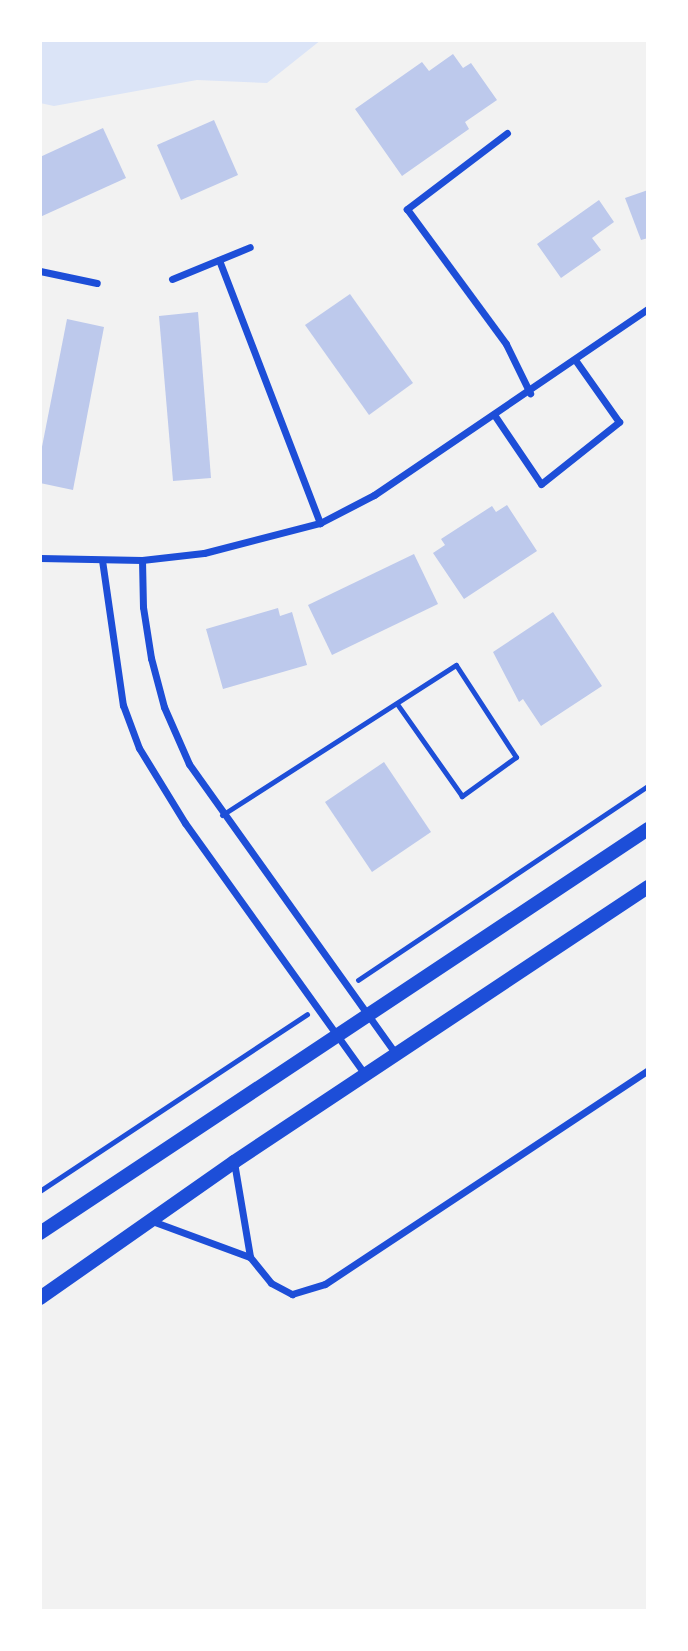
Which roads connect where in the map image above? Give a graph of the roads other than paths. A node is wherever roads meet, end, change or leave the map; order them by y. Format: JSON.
{"nodes":[{"id":1,"x":506,"y":133,"type":"dead end"},
{"id":2,"x":250,"y":247,"type":"dead end"},
{"id":3,"x":219,"y":260,"type":"junction"},
{"id":4,"x":40,"y":271,"type":"edge"},
{"id":5,"x":173,"y":279,"type":"dead end"},
{"id":6,"x":97,"y":283,"type":"dead end"},
{"id":7,"x":648,"y":309,"type":"edge"},
{"id":8,"x":576,"y":361,"type":"junction"},
{"id":9,"x":530,"y":393,"type":"junction"},
{"id":10,"x":495,"y":416,"type":"junction"},
{"id":11,"x":320,"y":523,"type":"junction"},
{"id":12,"x":40,"y":558,"type":"edge"},
{"id":13,"x":142,"y":559,"type":"junction"},
{"id":14,"x":102,"y":560,"type":"junction"},
{"id":15,"x":397,"y":704,"type":"junction"},
{"id":16,"x":222,"y":815,"type":"junction"},
{"id":17,"x":648,"y":830,"type":"edge"},
{"id":18,"x":648,"y":887,"type":"edge"},
{"id":19,"x":368,"y":1014,"type":"junction"},
{"id":20,"x":339,"y":1034,"type":"junction"},
{"id":21,"x":396,"y":1055,"type":"junction"},
{"id":22,"x":648,"y":1070,"type":"edge"},
{"id":23,"x":365,"y":1074,"type":"junction"},
{"id":24,"x":234,"y":1162,"type":"junction"},
{"id":25,"x":151,"y":1221,"type":"junction"},
{"id":26,"x":40,"y":1233,"type":"edge"},
{"id":27,"x":250,"y":1257,"type":"junction"},
{"id":28,"x":40,"y":1298,"type":"edge"}],
"edges":[{"from":1,"to":9,"type":"street"},
{"from":2,"to":3,"type":"street"},
{"from":3,"to":5,"type":"street"},
{"from":3,"to":11,"type":"street"},
{"from":4,"to":6,"type":"street"},
{"from":7,"to":8,"type":"street"},
{"from":8,"to":9,"type":"street"},
{"from":8,"to":10,"type":"street"},
{"from":9,"to":10,"type":"street"},
{"from":10,"to":11,"type":"street"},
{"from":11,"to":13,"type":"street"},
{"from":12,"to":14,"type":"street"},
{"from":13,"to":14,"type":"street"},
{"from":13,"to":16,"type":"street"},
{"from":14,"to":20,"type":"street"},
{"from":15,"to":15,"type":"lane"},
{"from":15,"to":16,"type":"lane"},
{"from":16,"to":19,"type":"street"},
{"from":17,"to":19,"type":"main road"},
{"from":18,"to":21,"type":"main road"},
{"from":19,"to":20,"type":"main road"},
{"from":19,"to":21,"type":"street"},
{"from":20,"to":23,"type":"street"},
{"from":20,"to":26,"type":"main road"},
{"from":21,"to":23,"type":"main road"},
{"from":22,"to":27,"type":"street"},
{"from":23,"to":24,"type":"main road"},
{"from":24,"to":25,"type":"main road"},
{"from":24,"to":27,"type":"street"},
{"from":25,"to":27,"type":"street"},
{"from":25,"to":28,"type":"main road"}]}
